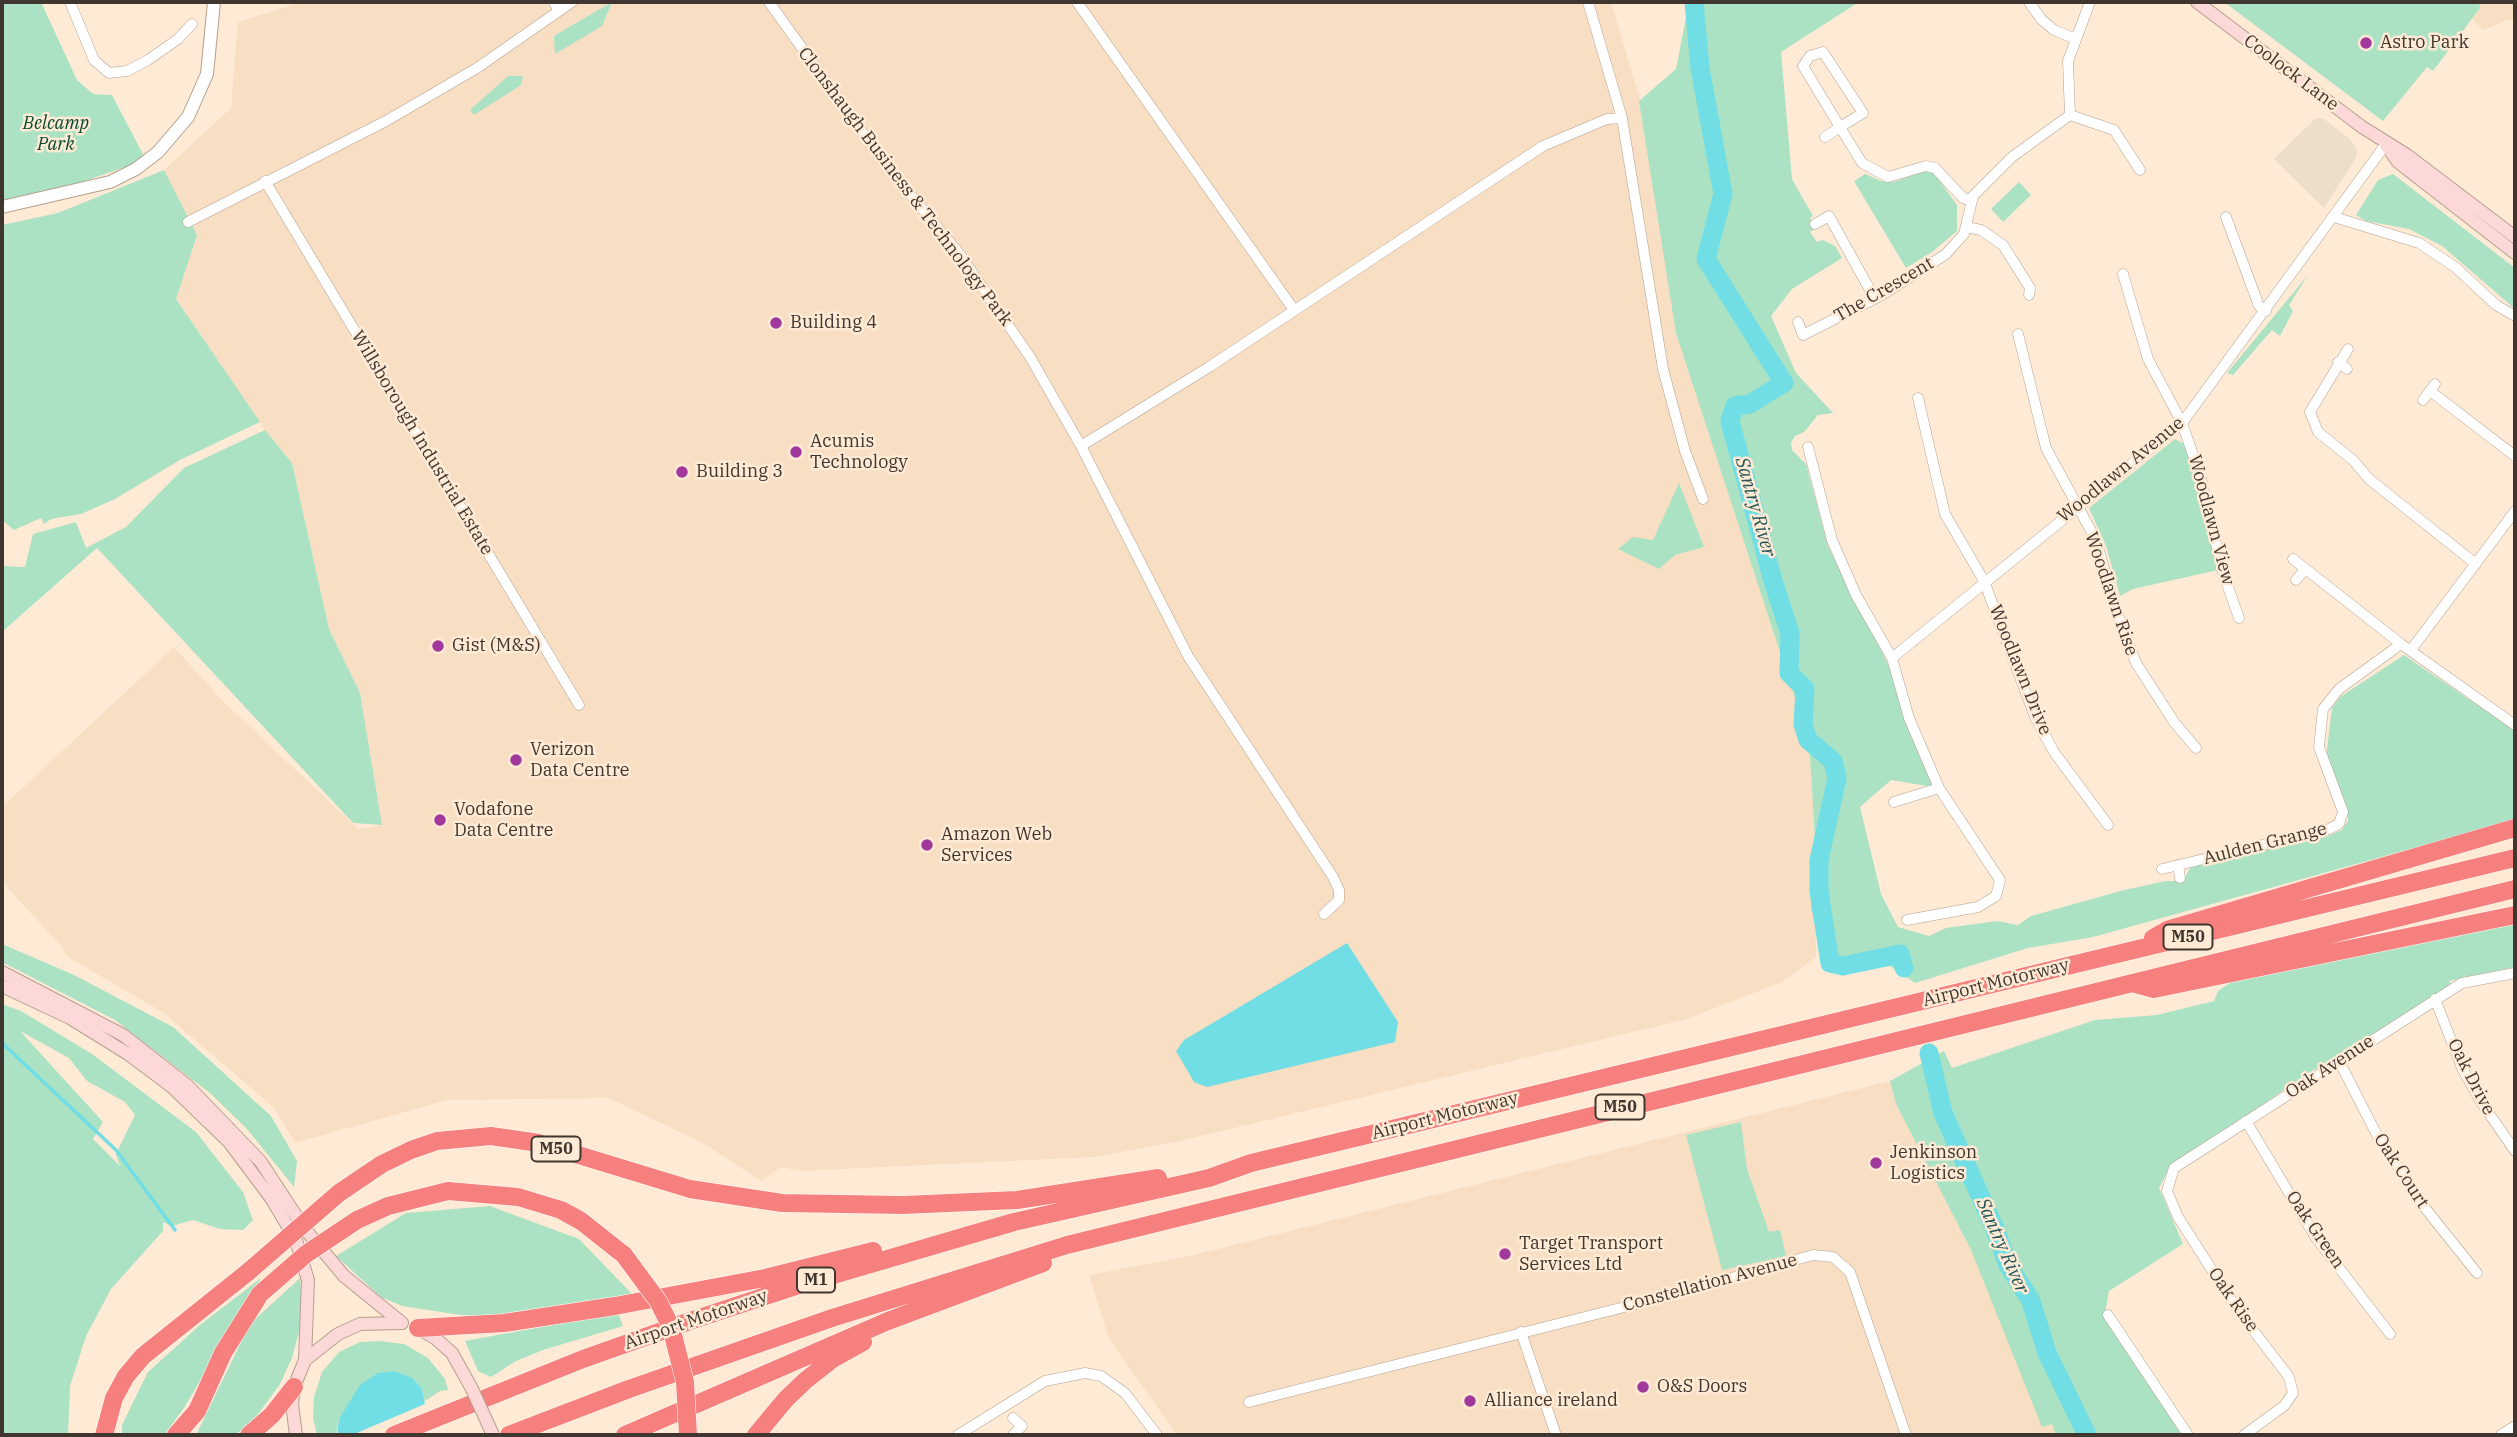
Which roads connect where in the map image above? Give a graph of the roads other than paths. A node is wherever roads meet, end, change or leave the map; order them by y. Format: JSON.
{"nodes":[{"id":1,"x":70,"y":2,"type":"edge"},
{"id":2,"x":214,"y":2,"type":"edge"},
{"id":3,"x":572,"y":2,"type":"edge"},
{"id":4,"x":769,"y":2,"type":"edge"},
{"id":5,"x":1077,"y":2,"type":"edge"},
{"id":6,"x":1588,"y":2,"type":"edge"},
{"id":7,"x":2029,"y":2,"type":"edge"},
{"id":8,"x":2090,"y":2,"type":"edge"},
{"id":9,"x":2197,"y":2,"type":"edge"},
{"id":10,"x":556,"y":6,"type":"edge"},
{"id":11,"x":192,"y":24,"type":"dead end"},
{"id":12,"x":2076,"y":39,"type":"junction"},
{"id":13,"x":2070,"y":115,"type":"junction"},
{"id":14,"x":1622,"y":118,"type":"junction"},
{"id":15,"x":1840,"y":127,"type":"junction"},
{"id":16,"x":1825,"y":137,"type":"dead end"},
{"id":17,"x":2386,"y":144,"type":"junction"},
{"id":18,"x":2140,"y":170,"type":"dead end"},
{"id":19,"x":265,"y":181,"type":"junction"},
{"id":20,"x":1972,"y":201,"type":"junction"},
{"id":21,"x":2,"y":206,"type":"edge"},
{"id":22,"x":2226,"y":217,"type":"dead end"},
{"id":23,"x":2334,"y":217,"type":"junction"},
{"id":24,"x":188,"y":222,"type":"dead end"},
{"id":25,"x":1815,"y":224,"type":"dead end"},
{"id":26,"x":1966,"y":226,"type":"junction"},
{"id":27,"x":2515,"y":237,"type":"edge"},
{"id":28,"x":2515,"y":253,"type":"edge"},
{"id":29,"x":2123,"y":274,"type":"dead end"},
{"id":30,"x":2029,"y":295,"type":"dead end"},
{"id":31,"x":1875,"y":299,"type":"junction"},
{"id":32,"x":1294,"y":310,"type":"junction"},
{"id":33,"x":2266,"y":311,"type":"junction"},
{"id":34,"x":2515,"y":316,"type":"edge"},
{"id":35,"x":1798,"y":322,"type":"dead end"},
{"id":36,"x":2018,"y":334,"type":"dead end"},
{"id":37,"x":2348,"y":349,"type":"dead end"},
{"id":38,"x":2429,"y":392,"type":"dead end"},
{"id":39,"x":1918,"y":398,"type":"dead end"},
{"id":40,"x":2182,"y":423,"type":"junction"},
{"id":41,"x":1081,"y":446,"type":"junction"},
{"id":42,"x":1808,"y":447,"type":"dead end"},
{"id":43,"x":2515,"y":456,"type":"edge"},
{"id":44,"x":1703,"y":499,"type":"dead end"},
{"id":45,"x":2077,"y":508,"type":"junction"},
{"id":46,"x":2515,"y":511,"type":"edge"},
{"id":47,"x":2293,"y":559,"type":"dead end"},
{"id":48,"x":2476,"y":564,"type":"junction"},
{"id":49,"x":2305,"y":569,"type":"junction"},
{"id":50,"x":2295,"y":580,"type":"dead end"},
{"id":51,"x":1984,"y":581,"type":"junction"},
{"id":52,"x":2239,"y":618,"type":"dead end"},
{"id":53,"x":2401,"y":644,"type":"junction"},
{"id":54,"x":2411,"y":650,"type":"junction"},
{"id":55,"x":1892,"y":658,"type":"junction"},
{"id":56,"x":579,"y":705,"type":"dead end"},
{"id":57,"x":2515,"y":725,"type":"edge"},
{"id":58,"x":2196,"y":748,"type":"dead end"},
{"id":59,"x":1939,"y":788,"type":"junction"},
{"id":60,"x":1894,"y":802,"type":"dead end"},
{"id":61,"x":2108,"y":825,"type":"dead end"},
{"id":62,"x":2515,"y":828,"type":"edge"},
{"id":63,"x":2515,"y":858,"type":"edge"},
{"id":64,"x":2178,"y":865,"type":"junction"},
{"id":65,"x":2162,"y":869,"type":"dead end"},
{"id":66,"x":2180,"y":878,"type":"dead end"},
{"id":67,"x":2515,"y":889,"type":"edge"},
{"id":68,"x":1324,"y":914,"type":"dead end"},
{"id":69,"x":2515,"y":915,"type":"edge"},
{"id":70,"x":1907,"y":920,"type":"dead end"},
{"id":71,"x":2132,"y":950,"type":"junction"},
{"id":72,"x":2,"y":972,"type":"edge"},
{"id":73,"x":2515,"y":973,"type":"edge"},
{"id":74,"x":2129,"y":982,"type":"junction"},
{"id":75,"x":2,"y":986,"type":"edge"},
{"id":76,"x":2435,"y":999,"type":"junction"},
{"id":77,"x":2339,"y":1061,"type":"junction"},
{"id":78,"x":2246,"y":1121,"type":"junction"},
{"id":79,"x":2515,"y":1151,"type":"edge"},
{"id":80,"x":1251,"y":1163,"type":"junction"},
{"id":81,"x":2166,"y":1191,"type":"joint"},
{"id":82,"x":1212,"y":1208,"type":"junction"},
{"id":83,"x":1014,"y":1222,"type":"junction"},
{"id":84,"x":2477,"y":1273,"type":"dead end"},
{"id":85,"x":927,"y":1307,"type":"junction"},
{"id":86,"x":2108,"y":1315,"type":"dead end"},
{"id":87,"x":410,"y":1326,"type":"junction"},
{"id":88,"x":1521,"y":1332,"type":"junction"},
{"id":89,"x":2390,"y":1334,"type":"dead end"},
{"id":90,"x":305,"y":1360,"type":"junction"},
{"id":91,"x":295,"y":1387,"type":"junction"},
{"id":92,"x":1249,"y":1402,"type":"dead end"},
{"id":93,"x":1013,"y":1418,"type":"dead end"},
{"id":94,"x":2515,"y":1426,"type":"edge"},
{"id":95,"x":104,"y":1431,"type":"edge"},
{"id":96,"x":971,"y":1432,"type":"edge"},
{"id":97,"x":176,"y":1435,"type":"edge"},
{"id":98,"x":249,"y":1435,"type":"edge"},
{"id":99,"x":296,"y":1435,"type":"edge"},
{"id":100,"x":394,"y":1435,"type":"edge"},
{"id":101,"x":493,"y":1435,"type":"edge"},
{"id":102,"x":509,"y":1435,"type":"edge"},
{"id":103,"x":625,"y":1435,"type":"edge"},
{"id":104,"x":688,"y":1435,"type":"edge"},
{"id":105,"x":755,"y":1435,"type":"edge"},
{"id":106,"x":958,"y":1435,"type":"edge"},
{"id":107,"x":1013,"y":1435,"type":"edge"},
{"id":108,"x":1157,"y":1435,"type":"edge"},
{"id":109,"x":1556,"y":1435,"type":"edge"},
{"id":110,"x":1906,"y":1435,"type":"edge"},
{"id":111,"x":2188,"y":1435,"type":"edge"},
{"id":112,"x":2244,"y":1435,"type":"edge"},
{"id":113,"x":2501,"y":1435,"type":"edge"}],
"edges":[{"from":1,"to":11,"type":"street"},
{"from":2,"to":21,"type":"street"},
{"from":3,"to":10,"type":"street"},
{"from":4,"to":41,"type":"street","name":"Clonshaugh Business & Technology Park"},
{"from":5,"to":32,"type":"street"},
{"from":6,"to":14,"type":"street"},
{"from":7,"to":12,"type":"street"},
{"from":8,"to":12,"type":"street"},
{"from":9,"to":17,"type":"main road","name":"Coolock Lane"},
{"from":10,"to":19,"type":"street"},
{"from":12,"to":13,"type":"street"},
{"from":13,"to":18,"type":"street"},
{"from":13,"to":20,"type":"street","name":"The Crescent"},
{"from":14,"to":32,"type":"street"},
{"from":14,"to":44,"type":"street"},
{"from":15,"to":15,"type":"street"},
{"from":15,"to":16,"type":"street"},
{"from":15,"to":20,"type":"street"},
{"from":17,"to":23,"type":"street","name":"Woodlawn Avenue"},
{"from":17,"to":27,"type":"main road","name":"Coolock Lane"},
{"from":17,"to":28,"type":"main road","name":"Coolock Lane"},
{"from":19,"to":24,"type":"street"},
{"from":19,"to":56,"type":"street","name":"Willsborough Industrial Estate"},
{"from":20,"to":26,"type":"street","name":"The Crescent"},
{"from":22,"to":33,"type":"street"},
{"from":23,"to":33,"type":"street","name":"Woodlawn Avenue"},
{"from":23,"to":34,"type":"street"},
{"from":25,"to":31,"type":"street"},
{"from":26,"to":30,"type":"street"},
{"from":26,"to":31,"type":"street","name":"The Crescent"},
{"from":29,"to":40,"type":"street","name":"Woodlawn View"},
{"from":31,"to":35,"type":"street","name":"The Crescent"},
{"from":32,"to":41,"type":"street"},
{"from":33,"to":40,"type":"street","name":"Woodlawn Avenue"},
{"from":36,"to":45,"type":"street","name":"Woodlawn Rise"},
{"from":37,"to":48,"type":"street"},
{"from":38,"to":43,"type":"street"},
{"from":39,"to":51,"type":"street","name":"Woodlawn Drive"},
{"from":40,"to":45,"type":"street","name":"Woodlawn Avenue"},
{"from":40,"to":52,"type":"street","name":"Woodlawn View"},
{"from":41,"to":68,"type":"street","name":"Clonshaugh Business & Technology Park"},
{"from":42,"to":55,"type":"street"},
{"from":45,"to":51,"type":"street","name":"Woodlawn Avenue"},
{"from":45,"to":58,"type":"street","name":"Woodlawn Rise"},
{"from":46,"to":48,"type":"street"},
{"from":47,"to":49,"type":"street"},
{"from":48,"to":54,"type":"street"},
{"from":49,"to":50,"type":"street"},
{"from":49,"to":53,"type":"street"},
{"from":51,"to":55,"type":"street","name":"Woodlawn Avenue"},
{"from":51,"to":61,"type":"street","name":"Woodlawn Drive"},
{"from":53,"to":54,"type":"street"},
{"from":53,"to":64,"type":"street","name":"Aulden Grange"},
{"from":54,"to":57,"type":"street"},
{"from":55,"to":59,"type":"street"},
{"from":59,"to":60,"type":"street"},
{"from":59,"to":70,"type":"street"},
{"from":62,"to":71,"type":"highway"},
{"from":63,"to":71,"type":"highway","name":"Airport Motorway","number":"M50"},
{"from":64,"to":65,"type":"street","name":"Aulden Grange"},
{"from":64,"to":66,"type":"street"},
{"from":67,"to":74,"type":"highway","name":"Airport Motorway","number":"M50"},
{"from":69,"to":74,"type":"highway"},
{"from":71,"to":80,"type":"highway","name":"Airport Motorway","number":"M50"},
{"from":72,"to":87,"type":"main road"},
{"from":73,"to":76,"type":"street","name":"Oak Avenue"},
{"from":74,"to":82,"type":"highway","name":"Airport Motorway","number":"M50"},
{"from":75,"to":90,"type":"main road"},
{"from":76,"to":77,"type":"street","name":"Oak Avenue"},
{"from":76,"to":79,"type":"street","name":"Oak Drive"},
{"from":77,"to":78,"type":"street","name":"Oak Avenue"},
{"from":77,"to":84,"type":"street","name":"Oak Court"},
{"from":78,"to":81,"type":"street","name":"Oak Avenue"},
{"from":78,"to":89,"type":"street","name":"Oak Green"},
{"from":80,"to":83,"type":"highway","name":"Airport Motorway","number":"M1"},
{"from":80,"to":95,"type":"highway","number":"M50","bridge":true},
{"from":81,"to":112,"type":"street","name":"Oak Rise"},
{"from":82,"to":85,"type":"highway","number":"M50"},
{"from":82,"to":102,"type":"highway","name":"Airport Motorway","number":"M1"},
{"from":83,"to":87,"type":"highway"},
{"from":83,"to":100,"type":"highway","name":"Airport Motorway","number":"M1"},
{"from":85,"to":103,"type":"highway"},
{"from":85,"to":105,"type":"highway","number":"M50"},
{"from":86,"to":111,"type":"street"},
{"from":87,"to":90,"type":"main road"},
{"from":87,"to":101,"type":"main road","bridge":true},
{"from":88,"to":92,"type":"street","name":"Constellation Avenue"},
{"from":88,"to":109,"type":"street"},
{"from":88,"to":110,"type":"street","name":"Constellation Avenue"},
{"from":90,"to":91,"type":"main road"},
{"from":91,"to":98,"type":"highway"},
{"from":91,"to":99,"type":"main road"},
{"from":93,"to":107,"type":"street"},
{"from":94,"to":113,"type":"street"},
{"from":96,"to":106,"type":"street"},
{"from":96,"to":108,"type":"street"},
{"from":97,"to":104,"type":"highway","bridge":true}]}
